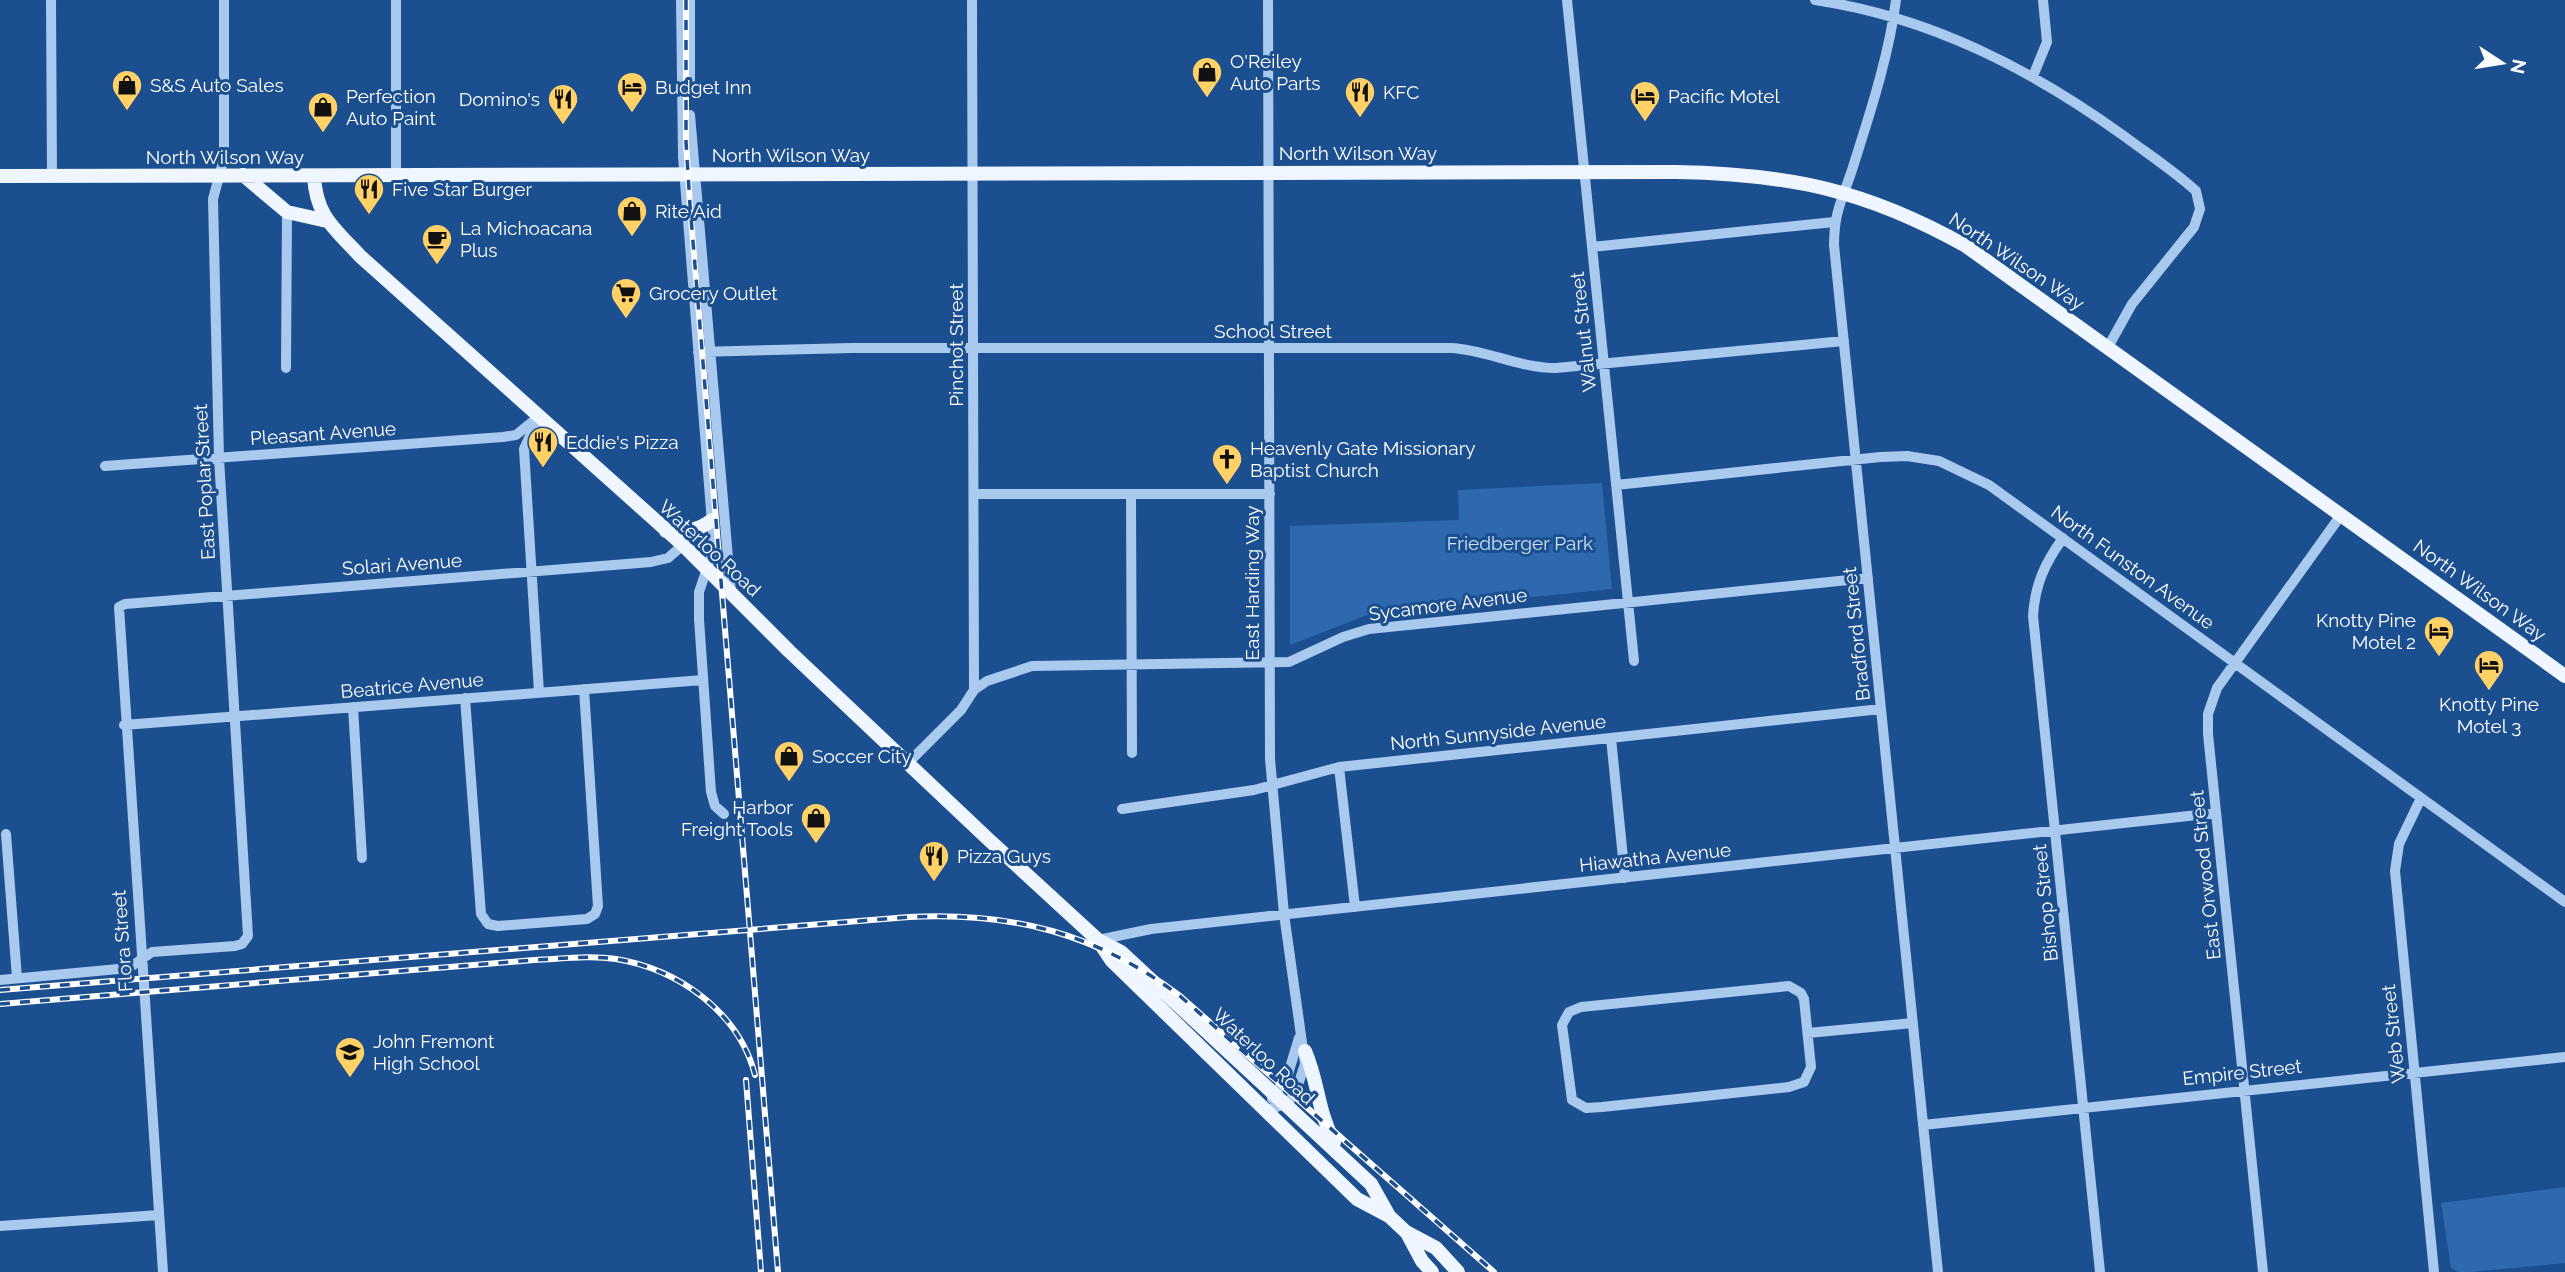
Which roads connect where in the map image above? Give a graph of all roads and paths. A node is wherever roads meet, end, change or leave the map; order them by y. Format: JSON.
{"nodes":[{"id":1,"x":51,"y":0,"type":"edge"},
{"id":2,"x":224,"y":0,"type":"edge"},
{"id":3,"x":396,"y":0,"type":"edge"},
{"id":4,"x":681,"y":0,"type":"edge"},
{"id":5,"x":690,"y":0,"type":"edge"},
{"id":6,"x":972,"y":0,"type":"edge"},
{"id":7,"x":1268,"y":0,"type":"edge"},
{"id":8,"x":1567,"y":0,"type":"edge"},
{"id":9,"x":1815,"y":0,"type":"edge"},
{"id":10,"x":1896,"y":0,"type":"edge"},
{"id":11,"x":2043,"y":0,"type":"edge"},
{"id":12,"x":1894,"y":18,"type":"junction"},
{"id":13,"x":2033,"y":76,"type":"junction"},
{"id":14,"x":1584,"y":172,"type":"junction"},
{"id":15,"x":973,"y":173,"type":"junction"},
{"id":16,"x":1268,"y":173,"type":"junction"},
{"id":17,"x":689,"y":174,"type":"junction"},
{"id":18,"x":243,"y":175,"type":"junction"},
{"id":19,"x":396,"y":175,"type":"junction"},
{"id":20,"x":0,"y":176,"type":"edge"},
{"id":21,"x":52,"y":176,"type":"junction"},
{"id":22,"x":219,"y":176,"type":"junction"},
{"id":23,"x":314,"y":176,"type":"junction"},
{"id":24,"x":1843,"y":192,"type":"junction"},
{"id":25,"x":287,"y":212,"type":"junction"},
{"id":26,"x":327,"y":221,"type":"junction"},
{"id":27,"x":1834,"y":222,"type":"junction"},
{"id":28,"x":1592,"y":247,"type":"junction"},
{"id":29,"x":1844,"y":341,"type":"junction"},
{"id":30,"x":1269,"y":348,"type":"junction"},
{"id":31,"x":2108,"y":348,"type":"junction"},
{"id":32,"x":973,"y":349,"type":"junction"},
{"id":33,"x":711,"y":351,"type":"junction"},
{"id":34,"x":698,"y":352,"type":"junction"},
{"id":35,"x":1603,"y":365,"type":"junction"},
{"id":36,"x":286,"y":368,"type":"dead end"},
{"id":37,"x":538,"y":417,"type":"junction"},
{"id":38,"x":219,"y":458,"type":"junction"},
{"id":39,"x":1857,"y":459,"type":"junction"},
{"id":40,"x":105,"y":466,"type":"dead end"},
{"id":41,"x":1616,"y":485,"type":"junction"},
{"id":42,"x":974,"y":494,"type":"junction"},
{"id":43,"x":1131,"y":494,"type":"junction"},
{"id":44,"x":1270,"y":494,"type":"junction"},
{"id":45,"x":2341,"y":515,"type":"junction"},
{"id":46,"x":712,"y":520,"type":"junction"},
{"id":47,"x":666,"y":531,"type":"junction"},
{"id":48,"x":2063,"y":538,"type":"junction"},
{"id":49,"x":683,"y":545,"type":"junction"},
{"id":50,"x":707,"y":568,"type":"junction"},
{"id":51,"x":531,"y":572,"type":"junction"},
{"id":52,"x":1868,"y":578,"type":"junction"},
{"id":53,"x":731,"y":593,"type":"junction"},
{"id":54,"x":227,"y":596,"type":"junction"},
{"id":55,"x":1628,"y":602,"type":"junction"},
{"id":56,"x":119,"y":607,"type":"joint"},
{"id":57,"x":1634,"y":661,"type":"dead end"},
{"id":58,"x":2234,"y":662,"type":"junction"},
{"id":59,"x":1131,"y":663,"type":"junction"},
{"id":60,"x":1269,"y":663,"type":"junction"},
{"id":61,"x":2565,"y":676,"type":"edge"},
{"id":62,"x":703,"y":680,"type":"junction"},
{"id":63,"x":584,"y":689,"type":"junction"},
{"id":64,"x":974,"y":690,"type":"junction"},
{"id":65,"x":539,"y":692,"type":"junction"},
{"id":66,"x":465,"y":698,"type":"junction"},
{"id":67,"x":353,"y":707,"type":"junction"},
{"id":68,"x":1881,"y":709,"type":"junction"},
{"id":69,"x":234,"y":716,"type":"junction"},
{"id":70,"x":124,"y":725,"type":"junction"},
{"id":71,"x":1611,"y":738,"type":"junction"},
{"id":72,"x":1132,"y":753,"type":"dead end"},
{"id":73,"x":907,"y":764,"type":"junction"},
{"id":74,"x":1339,"y":767,"type":"junction"},
{"id":75,"x":1271,"y":785,"type":"junction"},
{"id":76,"x":2421,"y":798,"type":"junction"},
{"id":77,"x":1122,"y":809,"type":"dead end"},
{"id":78,"x":2216,"y":813,"type":"junction"},
{"id":79,"x":724,"y":814,"type":"dead end"},
{"id":80,"x":2055,"y":831,"type":"junction"},
{"id":81,"x":6,"y":834,"type":"dead end"},
{"id":82,"x":1896,"y":848,"type":"junction"},
{"id":83,"x":362,"y":858,"type":"dead end"},
{"id":84,"x":1625,"y":878,"type":"junction"},
{"id":85,"x":2565,"y":902,"type":"edge"},
{"id":86,"x":1355,"y":906,"type":"junction"},
{"id":87,"x":1284,"y":914,"type":"junction"},
{"id":88,"x":1098,"y":940,"type":"junction"},
{"id":89,"x":140,"y":960,"type":"junction"},
{"id":90,"x":17,"y":978,"type":"junction"},
{"id":91,"x":0,"y":980,"type":"edge"},
{"id":92,"x":1913,"y":1023,"type":"junction"},
{"id":93,"x":1808,"y":1033,"type":"junction"},
{"id":94,"x":1302,"y":1044,"type":"junction"},
{"id":95,"x":2565,"y":1057,"type":"edge"},
{"id":96,"x":2414,"y":1072,"type":"junction"},
{"id":97,"x":2244,"y":1089,"type":"junction"},
{"id":98,"x":1275,"y":1092,"type":"junction"},
{"id":99,"x":1287,"y":1103,"type":"junction"},
{"id":100,"x":2083,"y":1106,"type":"junction"},
{"id":101,"x":1266,"y":1111,"type":"junction"},
{"id":102,"x":1923,"y":1125,"type":"junction"},
{"id":103,"x":1342,"y":1156,"type":"junction"},
{"id":104,"x":159,"y":1215,"type":"junction"},
{"id":105,"x":1389,"y":1216,"type":"junction"},
{"id":106,"x":0,"y":1226,"type":"edge"},
{"id":107,"x":1406,"y":1232,"type":"junction"},
{"id":108,"x":163,"y":1272,"type":"edge"},
{"id":109,"x":1432,"y":1272,"type":"edge"},
{"id":110,"x":1458,"y":1272,"type":"edge"},
{"id":111,"x":1938,"y":1272,"type":"edge"},
{"id":112,"x":2100,"y":1272,"type":"edge"},
{"id":113,"x":2263,"y":1272,"type":"edge"},
{"id":114,"x":2434,"y":1272,"type":"edge"}],
"edges":[{"from":1,"to":21,"type":"street"},
{"from":2,"to":22,"type":"street","name":"East Poplar Street"},
{"from":3,"to":19,"type":"street"},
{"from":4,"to":17,"type":"street"},
{"from":5,"to":17,"type":"street"},
{"from":6,"to":15,"type":"street","name":"Pinchot Street"},
{"from":7,"to":16,"type":"street","name":"East Harding Way"},
{"from":8,"to":14,"type":"street","name":"Walnut Street"},
{"from":9,"to":12,"type":"street"},
{"from":10,"to":12,"type":"street","name":"Bradford Street"},
{"from":11,"to":13,"type":"street"},
{"from":12,"to":13,"type":"street"},
{"from":12,"to":24,"type":"street","name":"Bradford Street"},
{"from":13,"to":31,"type":"street"},
{"from":14,"to":16,"type":"main road","name":"North Wilson Way"},
{"from":14,"to":24,"type":"main road","name":"North Wilson Way"},
{"from":14,"to":28,"type":"street","name":"Walnut Street"},
{"from":15,"to":16,"type":"main road","name":"North Wilson Way"},
{"from":15,"to":17,"type":"main road","name":"North Wilson Way"},
{"from":15,"to":32,"type":"street","name":"Pinchot Street"},
{"from":16,"to":30,"type":"street","name":"East Harding Way"},
{"from":17,"to":19,"type":"main road","name":"North Wilson Way"},
{"from":17,"to":33,"type":"street"},
{"from":17,"to":34,"type":"street"},
{"from":18,"to":22,"type":"main road","name":"North Wilson Way"},
{"from":18,"to":23,"type":"main road","name":"North Wilson Way"},
{"from":18,"to":25,"type":"main road"},
{"from":19,"to":23,"type":"main road","name":"North Wilson Way"},
{"from":20,"to":21,"type":"main road","name":"North Wilson Way"},
{"from":21,"to":22,"type":"main road","name":"North Wilson Way"},
{"from":22,"to":38,"type":"street","name":"East Poplar Street"},
{"from":23,"to":26,"type":"main road","name":"Waterloo Road"},
{"from":24,"to":27,"type":"street","name":"Bradford Street"},
{"from":24,"to":31,"type":"main road","name":"North Wilson Way"},
{"from":25,"to":26,"type":"main road"},
{"from":25,"to":36,"type":"street"},
{"from":26,"to":37,"type":"main road","name":"Waterloo Road"},
{"from":27,"to":28,"type":"street"},
{"from":27,"to":29,"type":"street","name":"Bradford Street"},
{"from":28,"to":35,"type":"street","name":"Walnut Street"},
{"from":29,"to":35,"type":"street","name":"School Street"},
{"from":29,"to":39,"type":"street","name":"Bradford Street"},
{"from":30,"to":32,"type":"street","name":"School Street"},
{"from":30,"to":35,"type":"street","name":"School Street"},
{"from":30,"to":44,"type":"street","name":"East Harding Way"},
{"from":31,"to":45,"type":"main road","name":"North Wilson Way"},
{"from":32,"to":33,"type":"street","name":"School Street"},
{"from":32,"to":42,"type":"street","name":"Pinchot Street"},
{"from":33,"to":34,"type":"street","name":"School Street"},
{"from":33,"to":53,"type":"street"},
{"from":34,"to":46,"type":"street"},
{"from":35,"to":41,"type":"street","name":"Walnut Street"},
{"from":37,"to":38,"type":"street","name":"Pleasant Avenue"},
{"from":37,"to":47,"type":"main road","name":"Waterloo Road"},
{"from":37,"to":51,"type":"street"},
{"from":38,"to":40,"type":"street","name":"Pleasant Avenue"},
{"from":38,"to":54,"type":"street","name":"East Poplar Street"},
{"from":39,"to":41,"type":"street","name":"North Funston Avenue"},
{"from":39,"to":48,"type":"street","name":"North Funston Avenue"},
{"from":39,"to":52,"type":"street","name":"Bradford Street"},
{"from":41,"to":55,"type":"street","name":"Walnut Street"},
{"from":42,"to":43,"type":"street"},
{"from":42,"to":64,"type":"street","name":"Pinchot Street"},
{"from":43,"to":44,"type":"street"},
{"from":43,"to":59,"type":"street"},
{"from":44,"to":60,"type":"street","name":"East Harding Way"},
{"from":45,"to":58,"type":"street","name":"East Orwood Street"},
{"from":45,"to":61,"type":"main road","name":"North Wilson Way"},
{"from":46,"to":47,"type":"main road"},
{"from":46,"to":50,"type":"street"},
{"from":47,"to":49,"type":"main road","name":"Waterloo Road"},
{"from":48,"to":58,"type":"street","name":"North Funston Avenue"},
{"from":48,"to":80,"type":"street","name":"Bishop Street"},
{"from":49,"to":50,"type":"main road","name":"Waterloo Road"},
{"from":49,"to":51,"type":"street","name":"Solari Avenue"},
{"from":50,"to":53,"type":"main road","name":"Waterloo Road"},
{"from":50,"to":62,"type":"street"},
{"from":51,"to":54,"type":"street","name":"Solari Avenue"},
{"from":51,"to":65,"type":"street"},
{"from":52,"to":55,"type":"street","name":"Sycamore Avenue"},
{"from":52,"to":68,"type":"street","name":"Bradford Street"},
{"from":53,"to":73,"type":"main road","name":"Waterloo Road"},
{"from":54,"to":56,"type":"street","name":"Solari Avenue"},
{"from":54,"to":69,"type":"street","name":"East Poplar Street"},
{"from":55,"to":57,"type":"street","name":"Walnut Street"},
{"from":55,"to":60,"type":"street","name":"Sycamore Avenue"},
{"from":56,"to":70,"type":"street","name":"Flora Street"},
{"from":58,"to":76,"type":"street","name":"North Funston Avenue"},
{"from":58,"to":78,"type":"street","name":"East Orwood Street"},
{"from":59,"to":60,"type":"street","name":"Sycamore Avenue"},
{"from":59,"to":64,"type":"street","name":"Sycamore Avenue"},
{"from":59,"to":72,"type":"street"},
{"from":60,"to":75,"type":"street","name":"East Harding Way"},
{"from":62,"to":63,"type":"street","name":"Beatrice Avenue"},
{"from":62,"to":79,"type":"street"},
{"from":63,"to":65,"type":"street","name":"Beatrice Avenue"},
{"from":63,"to":66,"type":"street"},
{"from":64,"to":73,"type":"street","name":"Sycamore Avenue"},
{"from":65,"to":66,"type":"street","name":"Beatrice Avenue"},
{"from":66,"to":67,"type":"street","name":"Beatrice Avenue"},
{"from":67,"to":69,"type":"street","name":"Beatrice Avenue"},
{"from":67,"to":83,"type":"street"},
{"from":68,"to":71,"type":"street","name":"North Sunnyside Avenue"},
{"from":68,"to":82,"type":"street","name":"Bradford Street"},
{"from":69,"to":70,"type":"street","name":"Beatrice Avenue"},
{"from":69,"to":89,"type":"street","name":"East Poplar Street"},
{"from":70,"to":89,"type":"street","name":"Flora Street"},
{"from":71,"to":74,"type":"street","name":"North Sunnyside Avenue"},
{"from":71,"to":84,"type":"street"},
{"from":73,"to":88,"type":"main road","name":"Waterloo Road"},
{"from":74,"to":75,"type":"street","name":"North Sunnyside Avenue"},
{"from":74,"to":86,"type":"street"},
{"from":75,"to":77,"type":"street","name":"North Sunnyside Avenue"},
{"from":75,"to":87,"type":"street","name":"East Harding Way"},
{"from":76,"to":85,"type":"street","name":"North Funston Avenue"},
{"from":76,"to":96,"type":"street","name":"Web Street"},
{"from":78,"to":80,"type":"street","name":"Hiawatha Avenue"},
{"from":78,"to":97,"type":"street","name":"East Orwood Street"},
{"from":80,"to":82,"type":"street","name":"Hiawatha Avenue"},
{"from":80,"to":100,"type":"street","name":"Bishop Street"},
{"from":81,"to":90,"type":"street"},
{"from":82,"to":84,"type":"street","name":"Hiawatha Avenue"},
{"from":82,"to":92,"type":"street","name":"Bradford Street"},
{"from":84,"to":86,"type":"street","name":"Hiawatha Avenue"},
{"from":86,"to":87,"type":"street","name":"Hiawatha Avenue"},
{"from":87,"to":88,"type":"street","name":"Hiawatha Avenue"},
{"from":87,"to":94,"type":"street","name":"East Harding Way"},
{"from":88,"to":98,"type":"main road","name":"Waterloo Road"},
{"from":88,"to":101,"type":"main road","name":"Waterloo Road"},
{"from":89,"to":90,"type":"street"},
{"from":89,"to":104,"type":"street","name":"Flora Street"},
{"from":90,"to":91,"type":"street"},
{"from":92,"to":93,"type":"street"},
{"from":92,"to":102,"type":"street","name":"Bradford Street"},
{"from":93,"to":93,"type":"street"},
{"from":94,"to":98,"type":"street","name":"East Harding Way"},
{"from":94,"to":99,"type":"street","name":"East Harding Way"},
{"from":94,"to":103,"type":"main road"},
{"from":95,"to":96,"type":"street","name":"Empire Street"},
{"from":96,"to":97,"type":"street","name":"Empire Street"},
{"from":96,"to":114,"type":"street","name":"Web Street"},
{"from":97,"to":100,"type":"street","name":"Empire Street"},
{"from":97,"to":113,"type":"street","name":"East Orwood Street"},
{"from":98,"to":99,"type":"main road","name":"Waterloo Road"},
{"from":98,"to":101,"type":"street","name":"East Harding Way"},
{"from":99,"to":101,"type":"street"},
{"from":99,"to":103,"type":"main road","name":"Waterloo Road"},
{"from":100,"to":102,"type":"street","name":"Empire Street"},
{"from":100,"to":112,"type":"street","name":"Bishop Street"},
{"from":101,"to":105,"type":"main road","name":"Waterloo Road"},
{"from":102,"to":111,"type":"street","name":"Bradford Street"},
{"from":103,"to":105,"type":"main road","name":"Waterloo Road"},
{"from":104,"to":106,"type":"street"},
{"from":104,"to":108,"type":"street","name":"Flora Street"},
{"from":105,"to":107,"type":"main road","name":"Waterloo Road"},
{"from":107,"to":109,"type":"main road","name":"Waterloo Road"},
{"from":107,"to":110,"type":"main road","name":"Waterloo Road"}]}
